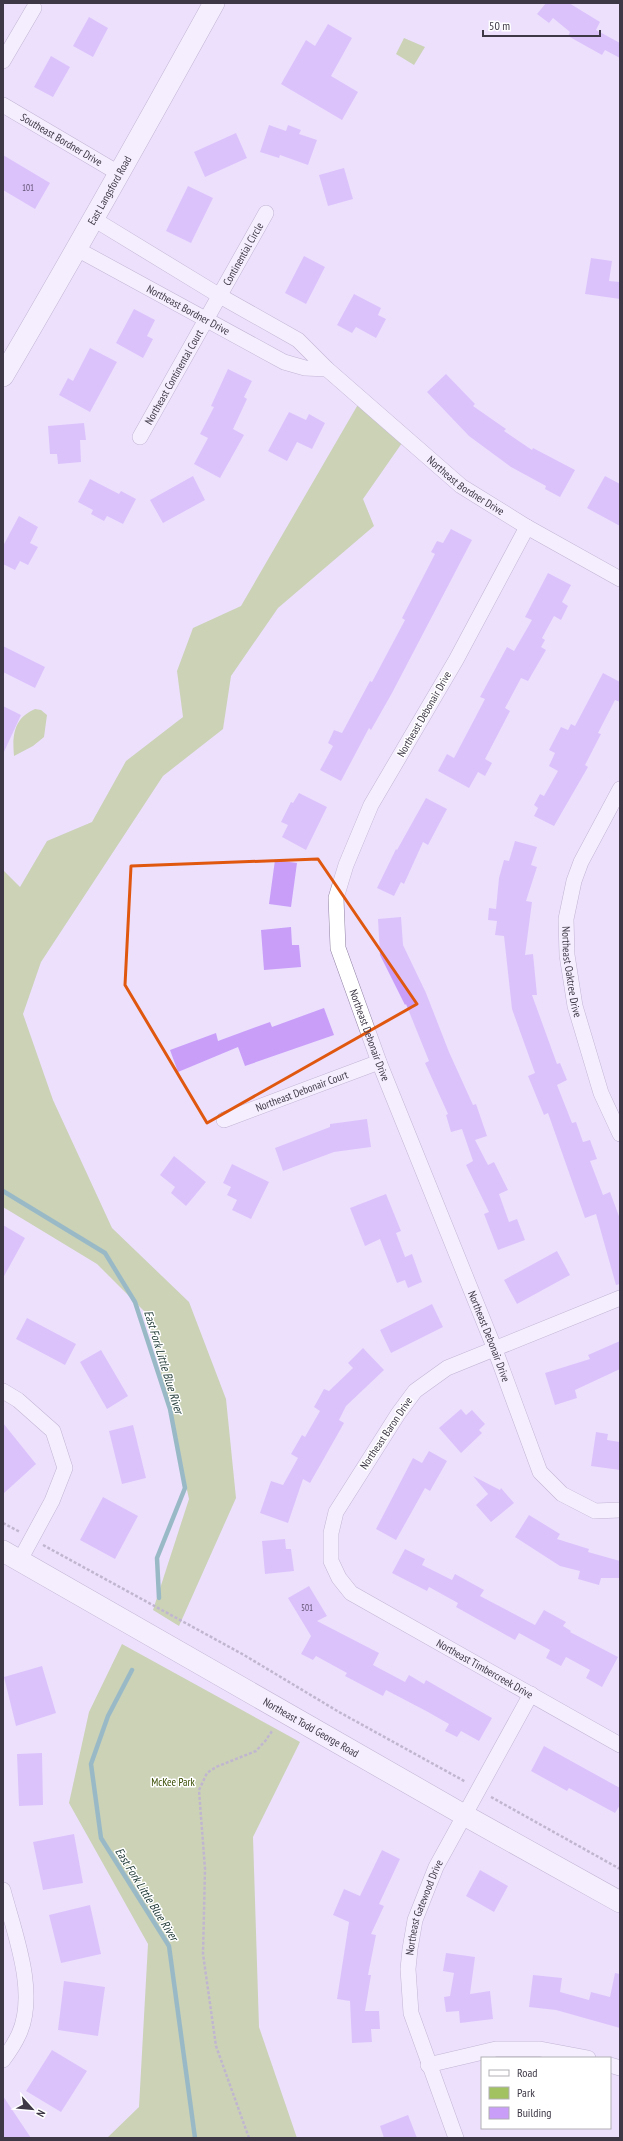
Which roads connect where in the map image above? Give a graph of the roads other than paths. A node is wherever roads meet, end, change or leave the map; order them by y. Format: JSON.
{"nodes":[{"id":1,"x":214,"y":3,"type":"edge"},
{"id":2,"x":34,"y":8,"type":"dead end"},
{"id":3,"x":3,"y":61,"type":"edge"},
{"id":4,"x":3,"y":105,"type":"edge"},
{"id":5,"x":120,"y":174,"type":"junction"},
{"id":6,"x":266,"y":213,"type":"dead end"},
{"id":7,"x":92,"y":218,"type":"junction"},
{"id":8,"x":75,"y":248,"type":"junction"},
{"id":9,"x":220,"y":296,"type":"junction"},
{"id":10,"x":207,"y":319,"type":"junction"},
{"id":11,"x":327,"y":369,"type":"junction"},
{"id":12,"x":4,"y":371,"type":"edge"},
{"id":13,"x":140,"y":437,"type":"dead end"},
{"id":14,"x":527,"y":527,"type":"junction"},
{"id":15,"x":620,"y":579,"type":"edge"},
{"id":16,"x":620,"y":790,"type":"edge"},
{"id":17,"x":380,"y":1062,"type":"junction"},
{"id":18,"x":224,"y":1120,"type":"dead end"},
{"id":19,"x":620,"y":1134,"type":"edge"},
{"id":20,"x":620,"y":1298,"type":"edge"},
{"id":21,"x":494,"y":1347,"type":"junction"},
{"id":22,"x":3,"y":1391,"type":"edge"},
{"id":23,"x":620,"y":1510,"type":"edge"},
{"id":24,"x":11,"y":1555,"type":"edge"},
{"id":25,"x":350,"y":1593,"type":"joint"},
{"id":26,"x":531,"y":1694,"type":"junction"},
{"id":27,"x":620,"y":1745,"type":"edge"},
{"id":28,"x":464,"y":1815,"type":"junction"},
{"id":29,"x":3,"y":1890,"type":"edge"},
{"id":30,"x":620,"y":1902,"type":"edge"},
{"id":31,"x":583,"y":2057,"type":"edge"},
{"id":32,"x":3,"y":2060,"type":"edge"},
{"id":33,"x":428,"y":2064,"type":"junction"},
{"id":34,"x":456,"y":2138,"type":"edge"}],
"edges":[{"from":1,"to":5,"type":"main road","name":"East Langsford Road"},
{"from":2,"to":3,"type":"street"},
{"from":4,"to":5,"type":"street","name":"Southeast Bordner Drive"},
{"from":5,"to":7,"type":"main road","name":"East Langsford Road"},
{"from":6,"to":9,"type":"street","name":"Continential Circle"},
{"from":7,"to":8,"type":"main road","name":"East Langsford Road"},
{"from":7,"to":9,"type":"street","name":"Northeast Bordner Drive"},
{"from":8,"to":10,"type":"street","name":"Northeast Bordner Drive"},
{"from":8,"to":12,"type":"main road","name":"East Langsford Road"},
{"from":9,"to":10,"type":"street","name":"Northeast Continental Court"},
{"from":9,"to":11,"type":"street","name":"Northeast Bordner Drive"},
{"from":10,"to":11,"type":"street","name":"Northeast Bordner Drive"},
{"from":10,"to":13,"type":"street","name":"Northeast Continental Court"},
{"from":11,"to":14,"type":"street","name":"Northeast Bordner Drive"},
{"from":14,"to":15,"type":"street","name":"Northeast Bordner Drive"},
{"from":14,"to":17,"type":"street","name":"Northeast Debonair Drive"},
{"from":16,"to":19,"type":"street","name":"Northeast Oaktree Drive"},
{"from":17,"to":18,"type":"street","name":"Northeast Debonair Court"},
{"from":17,"to":21,"type":"street","name":"Northeast Debonair Drive"},
{"from":20,"to":21,"type":"street","name":"Northeast Baron Drive"},
{"from":21,"to":23,"type":"street","name":"Northeast Debonair Drive"},
{"from":21,"to":25,"type":"street","name":"Northeast Baron Drive"},
{"from":22,"to":24,"type":"street"},
{"from":24,"to":28,"type":"main road","name":"Northeast Todd George Road"},
{"from":25,"to":26,"type":"street","name":"Northeast Timbercreek Drive"},
{"from":26,"to":27,"type":"street","name":"Northeast Timbercreek Drive"},
{"from":26,"to":28,"type":"street","name":"Northeast Gatewood Drive"},
{"from":28,"to":30,"type":"main road","name":"Northeast Todd George Road"},
{"from":28,"to":33,"type":"street","name":"Northeast Gatewood Drive"},
{"from":29,"to":32,"type":"street"},
{"from":31,"to":33,"type":"street"},
{"from":33,"to":34,"type":"street","name":"Northeast Gatewood Drive"}]}
